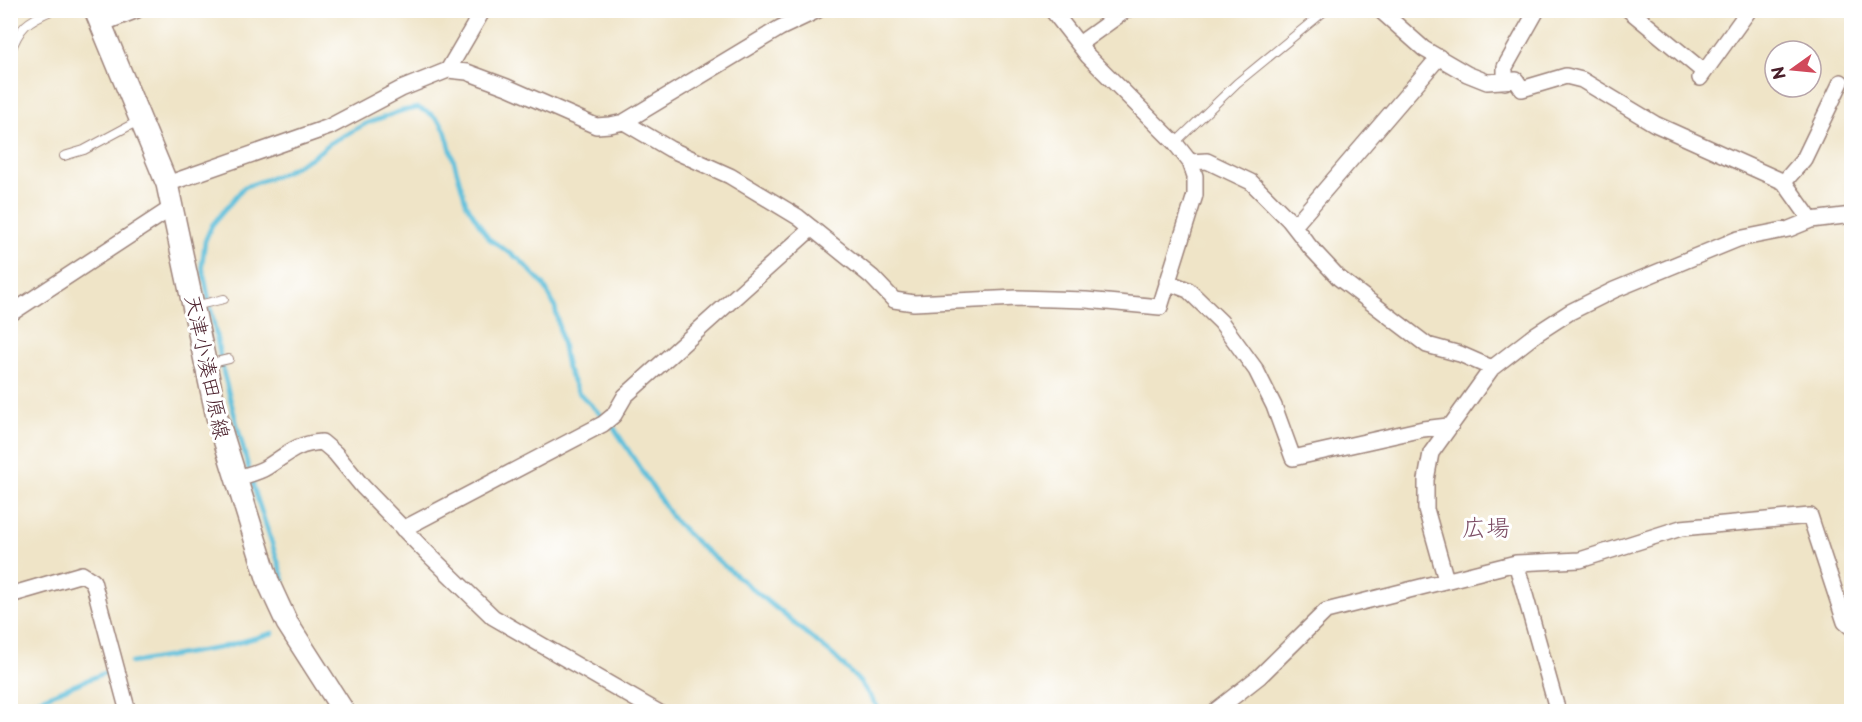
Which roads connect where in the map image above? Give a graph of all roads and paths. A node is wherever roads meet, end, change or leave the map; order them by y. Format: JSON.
{"nodes":[{"id":1,"x":53,"y":10,"type":"edge"},
{"id":2,"x":137,"y":10,"type":"edge"},
{"id":3,"x":483,"y":10,"type":"edge"},
{"id":4,"x":818,"y":10,"type":"edge"},
{"id":5,"x":1052,"y":10,"type":"edge"},
{"id":6,"x":1126,"y":10,"type":"edge"},
{"id":7,"x":1326,"y":10,"type":"edge"},
{"id":8,"x":1380,"y":10,"type":"edge"},
{"id":9,"x":1629,"y":10,"type":"edge"},
{"id":10,"x":1749,"y":10,"type":"edge"},
{"id":11,"x":1532,"y":12,"type":"edge"},
{"id":12,"x":98,"y":17,"type":"edge"},
{"id":13,"x":1079,"y":44,"type":"junction"},
{"id":14,"x":10,"y":53,"type":"edge"},
{"id":15,"x":1439,"y":57,"type":"junction"},
{"id":16,"x":448,"y":70,"type":"junction"},
{"id":17,"x":1505,"y":82,"type":"junction"},
{"id":18,"x":1841,"y":82,"type":"dead end"},
{"id":19,"x":141,"y":119,"type":"junction"},
{"id":20,"x":624,"y":122,"type":"junction"},
{"id":21,"x":1175,"y":143,"type":"junction"},
{"id":22,"x":64,"y":156,"type":"dead end"},
{"id":23,"x":1190,"y":162,"type":"junction"},
{"id":24,"x":1784,"y":182,"type":"junction"},
{"id":25,"x":167,"y":184,"type":"junction"},
{"id":26,"x":173,"y":207,"type":"junction"},
{"id":27,"x":1851,"y":215,"type":"edge"},
{"id":28,"x":1811,"y":220,"type":"junction"},
{"id":29,"x":1294,"y":226,"type":"junction"},
{"id":30,"x":812,"y":228,"type":"junction"},
{"id":31,"x":1167,"y":282,"type":"junction"},
{"id":32,"x":224,"y":299,"type":"dead end"},
{"id":33,"x":199,"y":305,"type":"junction"},
{"id":34,"x":10,"y":314,"type":"edge"},
{"id":35,"x":229,"y":359,"type":"dead end"},
{"id":36,"x":210,"y":363,"type":"junction"},
{"id":37,"x":1492,"y":368,"type":"junction"},
{"id":38,"x":1448,"y":426,"type":"junction"},
{"id":39,"x":244,"y":476,"type":"junction"},
{"id":40,"x":403,"y":529,"type":"junction"},
{"id":41,"x":1516,"y":563,"type":"junction"},
{"id":42,"x":1446,"y":580,"type":"junction"},
{"id":43,"x":10,"y":595,"type":"edge"},
{"id":44,"x":1851,"y":628,"type":"edge"},
{"id":45,"x":128,"y":711,"type":"edge"},
{"id":46,"x":344,"y":711,"type":"edge"},
{"id":47,"x":658,"y":711,"type":"edge"},
{"id":48,"x":1214,"y":711,"type":"edge"},
{"id":49,"x":1558,"y":711,"type":"edge"}],
"edges":[{"from":1,"to":14,"type":"lane"},
{"from":2,"to":12,"type":"street"},
{"from":3,"to":16,"type":"street"},
{"from":4,"to":20,"type":"street"},
{"from":5,"to":13,"type":"street"},
{"from":6,"to":13,"type":"street"},
{"from":7,"to":21,"type":"lane"},
{"from":8,"to":15,"type":"street"},
{"from":9,"to":10,"type":"street"},
{"from":11,"to":17,"type":"street"},
{"from":12,"to":19,"type":"main road","name":"天津小湊田原線"},
{"from":13,"to":21,"type":"street"},
{"from":15,"to":17,"type":"street"},
{"from":15,"to":29,"type":"street"},
{"from":16,"to":20,"type":"street"},
{"from":16,"to":25,"type":"street"},
{"from":17,"to":24,"type":"street"},
{"from":18,"to":24,"type":"street"},
{"from":19,"to":22,"type":"lane"},
{"from":19,"to":25,"type":"main road","name":"天津小湊田原線"},
{"from":20,"to":30,"type":"street"},
{"from":21,"to":23,"type":"street"},
{"from":23,"to":29,"type":"street"},
{"from":23,"to":31,"type":"street"},
{"from":24,"to":28,"type":"street"},
{"from":25,"to":26,"type":"main road","name":"天津小湊田原線"},
{"from":26,"to":33,"type":"main road","name":"天津小湊田原線"},
{"from":26,"to":34,"type":"street"},
{"from":27,"to":28,"type":"street"},
{"from":28,"to":37,"type":"street"},
{"from":29,"to":37,"type":"street"},
{"from":30,"to":31,"type":"street"},
{"from":30,"to":40,"type":"street"},
{"from":31,"to":38,"type":"street"},
{"from":32,"to":33,"type":"lane"},
{"from":33,"to":36,"type":"main road","name":"天津小湊田原線"},
{"from":35,"to":36,"type":"lane"},
{"from":36,"to":39,"type":"main road","name":"天津小湊田原線"},
{"from":37,"to":38,"type":"street"},
{"from":38,"to":42,"type":"street"},
{"from":39,"to":40,"type":"street"},
{"from":39,"to":46,"type":"main road","name":"天津小湊田原線"},
{"from":40,"to":47,"type":"street"},
{"from":41,"to":42,"type":"street"},
{"from":41,"to":44,"type":"street"},
{"from":41,"to":49,"type":"street"},
{"from":42,"to":48,"type":"street"},
{"from":43,"to":45,"type":"street"}]}
